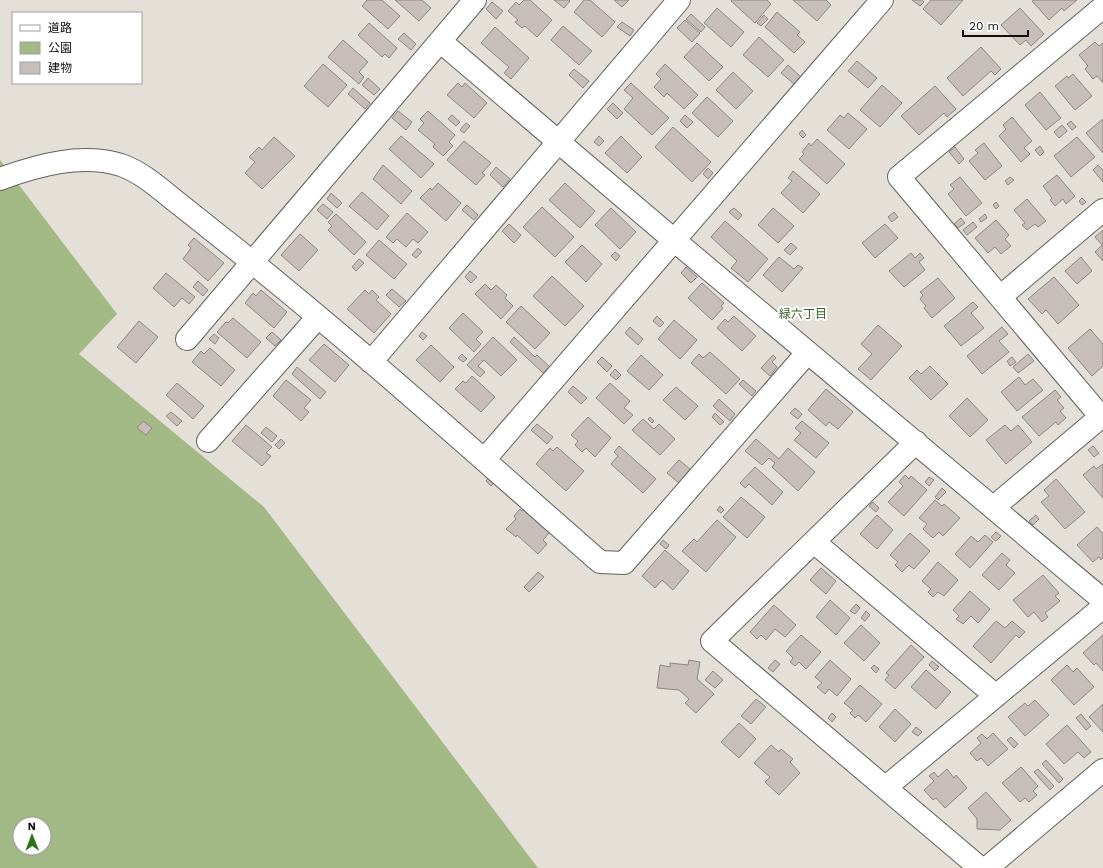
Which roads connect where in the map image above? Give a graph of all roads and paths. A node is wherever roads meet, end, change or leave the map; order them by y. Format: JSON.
{"nodes":[{"id":1,"x":475,"y":0,"type":"edge"},
{"id":2,"x":679,"y":0,"type":"edge"},
{"id":3,"x":882,"y":0,"type":"edge"},
{"id":4,"x":1103,"y":7,"type":"edge"},
{"id":5,"x":440,"y":41,"type":"junction"},
{"id":6,"x":559,"y":141,"type":"junction"},
{"id":7,"x":0,"y":179,"type":"edge"},
{"id":8,"x":1103,"y":210,"type":"edge"},
{"id":9,"x":674,"y":241,"type":"junction"},
{"id":10,"x":252,"y":262,"type":"junction"},
{"id":11,"x":1000,"y":297,"type":"junction"},
{"id":12,"x":318,"y":317,"type":"junction"},
{"id":13,"x":187,"y":339,"type":"dead end"},
{"id":14,"x":808,"y":353,"type":"junction"},
{"id":15,"x":372,"y":362,"type":"junction"},
{"id":16,"x":1102,"y":416,"type":"edge"},
{"id":17,"x":208,"y":441,"type":"dead end"},
{"id":18,"x":916,"y":442,"type":"junction"},
{"id":19,"x":484,"y":460,"type":"junction"},
{"id":20,"x":994,"y":507,"type":"junction"},
{"id":21,"x":814,"y":542,"type":"junction"},
{"id":22,"x":1103,"y":600,"type":"edge"},
{"id":23,"x":1103,"y":606,"type":"edge"},
{"id":24,"x":996,"y":696,"type":"junction"},
{"id":25,"x":1103,"y":770,"type":"edge"},
{"id":26,"x":886,"y":787,"type":"junction"},
{"id":27,"x":980,"y":868,"type":"edge"},
{"id":28,"x":987,"y":868,"type":"edge"}],
"edges":[{"from":1,"to":5,"type":"street"},
{"from":2,"to":6,"type":"street"},
{"from":3,"to":9,"type":"street"},
{"from":4,"to":11,"type":"street"},
{"from":5,"to":6,"type":"street"},
{"from":5,"to":10,"type":"street"},
{"from":6,"to":9,"type":"street"},
{"from":6,"to":15,"type":"street"},
{"from":7,"to":10,"type":"street"},
{"from":8,"to":11,"type":"street"},
{"from":9,"to":14,"type":"street"},
{"from":9,"to":19,"type":"street"},
{"from":10,"to":12,"type":"street"},
{"from":10,"to":13,"type":"street"},
{"from":11,"to":16,"type":"street"},
{"from":12,"to":15,"type":"street"},
{"from":12,"to":17,"type":"street"},
{"from":14,"to":18,"type":"street"},
{"from":14,"to":19,"type":"street"},
{"from":15,"to":19,"type":"street"},
{"from":16,"to":20,"type":"street"},
{"from":18,"to":20,"type":"street"},
{"from":18,"to":21,"type":"street"},
{"from":20,"to":22,"type":"street"},
{"from":21,"to":24,"type":"street"},
{"from":21,"to":26,"type":"street"},
{"from":23,"to":24,"type":"street"},
{"from":24,"to":26,"type":"street"},
{"from":25,"to":28,"type":"street"},
{"from":26,"to":27,"type":"street"}]}
